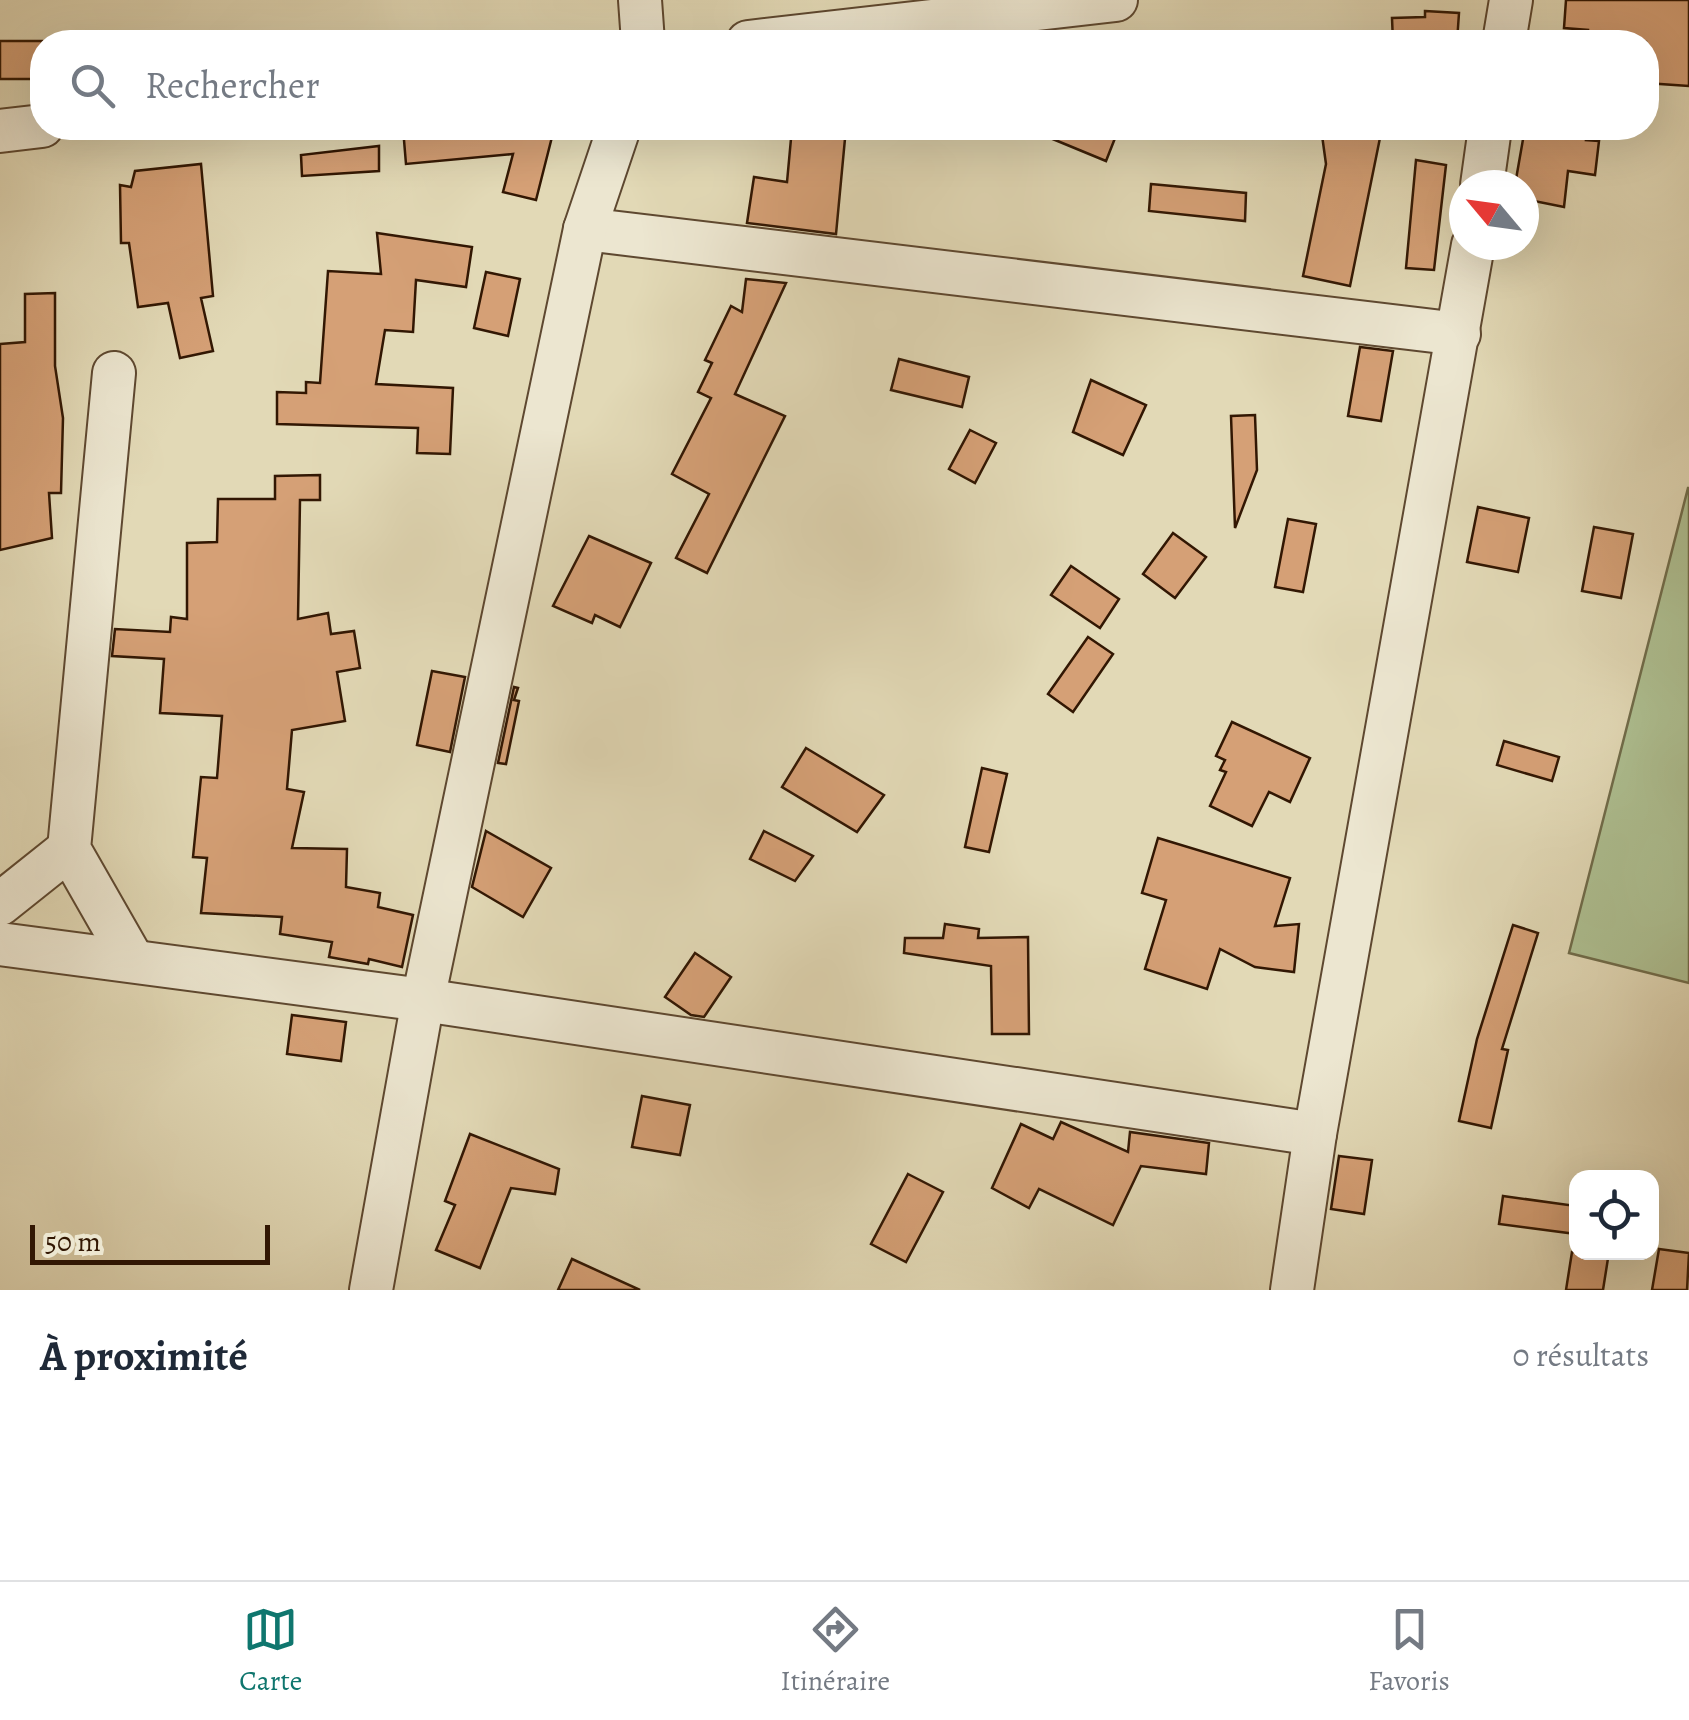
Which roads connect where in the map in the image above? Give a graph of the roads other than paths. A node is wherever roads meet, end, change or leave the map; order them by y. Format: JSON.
{"nodes":[{"id":1,"x":640,"y":0,"type":"edge"},
{"id":2,"x":1116,"y":0,"type":"edge"},
{"id":3,"x":1511,"y":0,"type":"edge"},
{"id":4,"x":1031,"y":4,"type":"edge"},
{"id":5,"x":642,"y":30,"type":"edge"},
{"id":6,"x":837,"y":30,"type":"edge"},
{"id":7,"x":1506,"y":30,"type":"edge"},
{"id":8,"x":30,"y":127,"type":"edge"},
{"id":9,"x":0,"y":131,"type":"edge"},
{"id":10,"x":615,"y":140,"type":"edge"},
{"id":11,"x":1488,"y":140,"type":"edge"},
{"id":12,"x":1484,"y":170,"type":"edge"},
{"id":13,"x":585,"y":228,"type":"junction"},
{"id":14,"x":1471,"y":260,"type":"edge"},
{"id":15,"x":1459,"y":334,"type":"junction"},
{"id":16,"x":114,"y":373,"type":"dead end"},
{"id":17,"x":69,"y":849,"type":"junction"},
{"id":18,"x":0,"y":904,"type":"edge"},
{"id":19,"x":0,"y":944,"type":"edge"},
{"id":20,"x":133,"y":961,"type":"junction"},
{"id":21,"x":423,"y":1000,"type":"junction"},
{"id":22,"x":1316,"y":1134,"type":"junction"},
{"id":23,"x":371,"y":1290,"type":"edge"},
{"id":24,"x":1292,"y":1290,"type":"edge"}],
"edges":[{"from":1,"to":5,"type":"street"},
{"from":2,"to":4,"type":"street"},
{"from":3,"to":7,"type":"street"},
{"from":4,"to":6,"type":"street"},
{"from":8,"to":9,"type":"street"},
{"from":10,"to":13,"type":"street"},
{"from":11,"to":12,"type":"street"},
{"from":13,"to":15,"type":"street"},
{"from":13,"to":21,"type":"street"},
{"from":14,"to":15,"type":"street"},
{"from":15,"to":22,"type":"street"},
{"from":16,"to":17,"type":"street"},
{"from":17,"to":18,"type":"street"},
{"from":17,"to":20,"type":"street"},
{"from":19,"to":20,"type":"street"},
{"from":20,"to":21,"type":"street"},
{"from":21,"to":22,"type":"street"},
{"from":21,"to":23,"type":"street"},
{"from":22,"to":24,"type":"street"}]}
